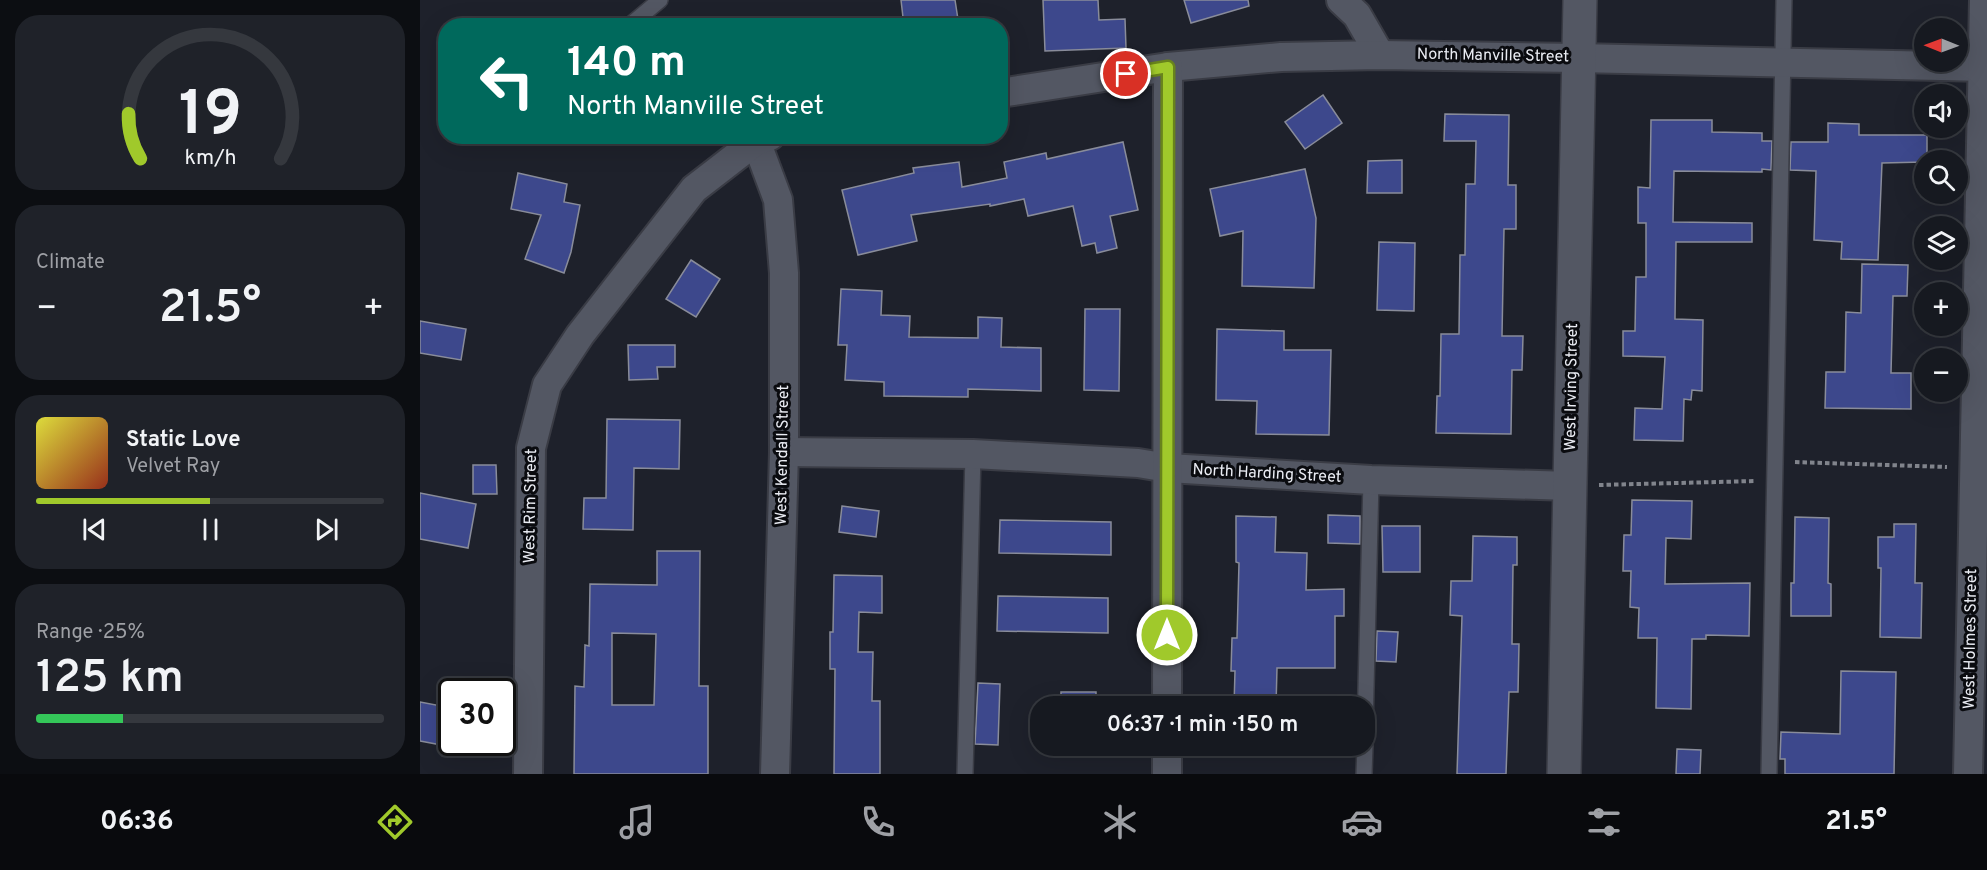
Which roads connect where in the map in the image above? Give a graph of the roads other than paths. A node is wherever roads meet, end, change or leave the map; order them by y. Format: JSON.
{"nodes":[{"id":1,"x":660,"y":0,"type":"edge"},
{"id":2,"x":1341,"y":0,"type":"edge"},
{"id":3,"x":1580,"y":0,"type":"edge"},
{"id":4,"x":1784,"y":0,"type":"edge"},
{"id":5,"x":1984,"y":0,"type":"edge"},
{"id":6,"x":639,"y":18,"type":"edge"},
{"id":7,"x":1380,"y":55,"type":"junction"},
{"id":8,"x":1578,"y":58,"type":"junction"},
{"id":9,"x":1783,"y":63,"type":"junction"},
{"id":10,"x":1168,"y":67,"type":"junction"},
{"id":11,"x":1985,"y":67,"type":"edge"},
{"id":12,"x":1008,"y":92,"type":"edge"},
{"id":13,"x":756,"y":144,"type":"edge"},
{"id":14,"x":764,"y":144,"type":"edge"},
{"id":15,"x":784,"y":452,"type":"junction"},
{"id":16,"x":973,"y":454,"type":"junction"},
{"id":17,"x":1168,"y":468,"type":"junction"},
{"id":18,"x":1981,"y":468,"type":"edge"},
{"id":19,"x":1371,"y":480,"type":"junction"},
{"id":20,"x":1570,"y":486,"type":"junction"},
{"id":21,"x":1167,"y":696,"type":"edge"},
{"id":22,"x":1366,"y":696,"type":"edge"},
{"id":23,"x":1167,"y":756,"type":"edge"},
{"id":24,"x":1365,"y":756,"type":"edge"},
{"id":25,"x":528,"y":774,"type":"edge"},
{"id":26,"x":775,"y":774,"type":"edge"},
{"id":27,"x":965,"y":774,"type":"edge"},
{"id":28,"x":1167,"y":774,"type":"edge"},
{"id":29,"x":1364,"y":774,"type":"edge"},
{"id":30,"x":1564,"y":774,"type":"edge"},
{"id":31,"x":1769,"y":774,"type":"edge"},
{"id":32,"x":1968,"y":774,"type":"edge"}],
"edges":[{"from":1,"to":6,"type":"lane"},
{"from":2,"to":7,"type":"street"},
{"from":3,"to":8,"type":"street","name":"West Irving Street"},
{"from":4,"to":9,"type":"lane"},
{"from":5,"to":11,"type":"street","name":"West Holmes Street"},
{"from":7,"to":8,"type":"street","name":"North Manville Street"},
{"from":7,"to":10,"type":"street","name":"North Manville Street"},
{"from":8,"to":9,"type":"street","name":"North Manville Street"},
{"from":8,"to":20,"type":"street","name":"West Irving Street"},
{"from":9,"to":11,"type":"street","name":"North Manville Street"},
{"from":9,"to":31,"type":"lane"},
{"from":10,"to":12,"type":"street","name":"North Manville Street"},
{"from":10,"to":17,"type":"street"},
{"from":11,"to":18,"type":"street","name":"West Holmes Street"},
{"from":13,"to":25,"type":"street","name":"West Rim Street"},
{"from":14,"to":15,"type":"street","name":"West Kendall Street"},
{"from":15,"to":16,"type":"street","name":"North Harding Street"},
{"from":15,"to":26,"type":"street","name":"West Kendall Street"},
{"from":16,"to":17,"type":"street","name":"North Harding Street"},
{"from":16,"to":27,"type":"lane"},
{"from":17,"to":19,"type":"street","name":"North Harding Street"},
{"from":17,"to":21,"type":"street"},
{"from":18,"to":32,"type":"street","name":"West Holmes Street"},
{"from":19,"to":20,"type":"street","name":"North Harding Street"},
{"from":19,"to":22,"type":"lane"},
{"from":20,"to":30,"type":"street","name":"West Irving Street"},
{"from":23,"to":28,"type":"street"},
{"from":24,"to":29,"type":"lane"}]}
